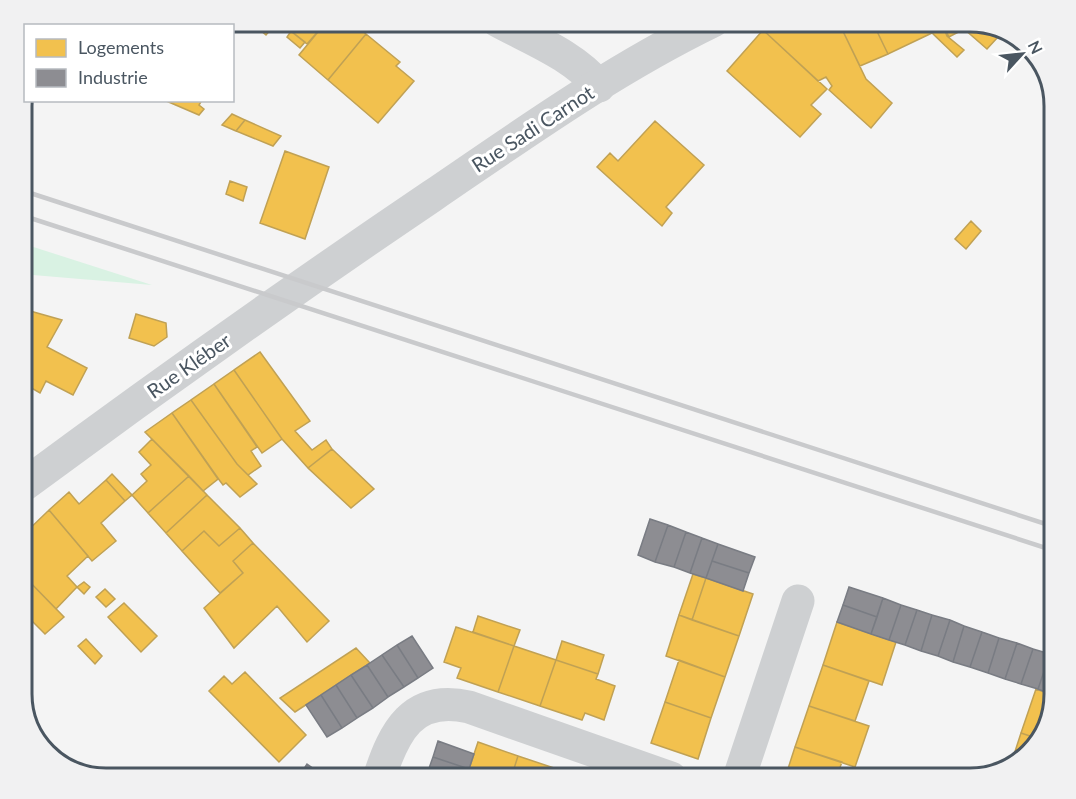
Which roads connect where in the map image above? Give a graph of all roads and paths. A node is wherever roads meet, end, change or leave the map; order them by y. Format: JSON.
{"nodes":[{"id":1,"x":519,"y":32,"type":"edge"},
{"id":2,"x":692,"y":32,"type":"edge"},
{"id":3,"x":599,"y":86,"type":"junction"},
{"id":4,"x":358,"y":246,"type":"joint"},
{"id":5,"x":32,"y":479,"type":"edge"},
{"id":6,"x":798,"y":601,"type":"dead end"},
{"id":7,"x":383,"y":768,"type":"edge"},
{"id":8,"x":643,"y":768,"type":"edge"},
{"id":9,"x":742,"y":768,"type":"edge"}],
"edges":[{"from":1,"to":3,"type":"street"},
{"from":2,"to":3,"type":"street","name":"Rue Sadi Carnot"},
{"from":3,"to":4,"type":"street","name":"Rue Sadi Carnot"},
{"from":4,"to":5,"type":"street","name":"Rue Kléber"},
{"from":6,"to":9,"type":"street"},
{"from":7,"to":8,"type":"street"}]}
